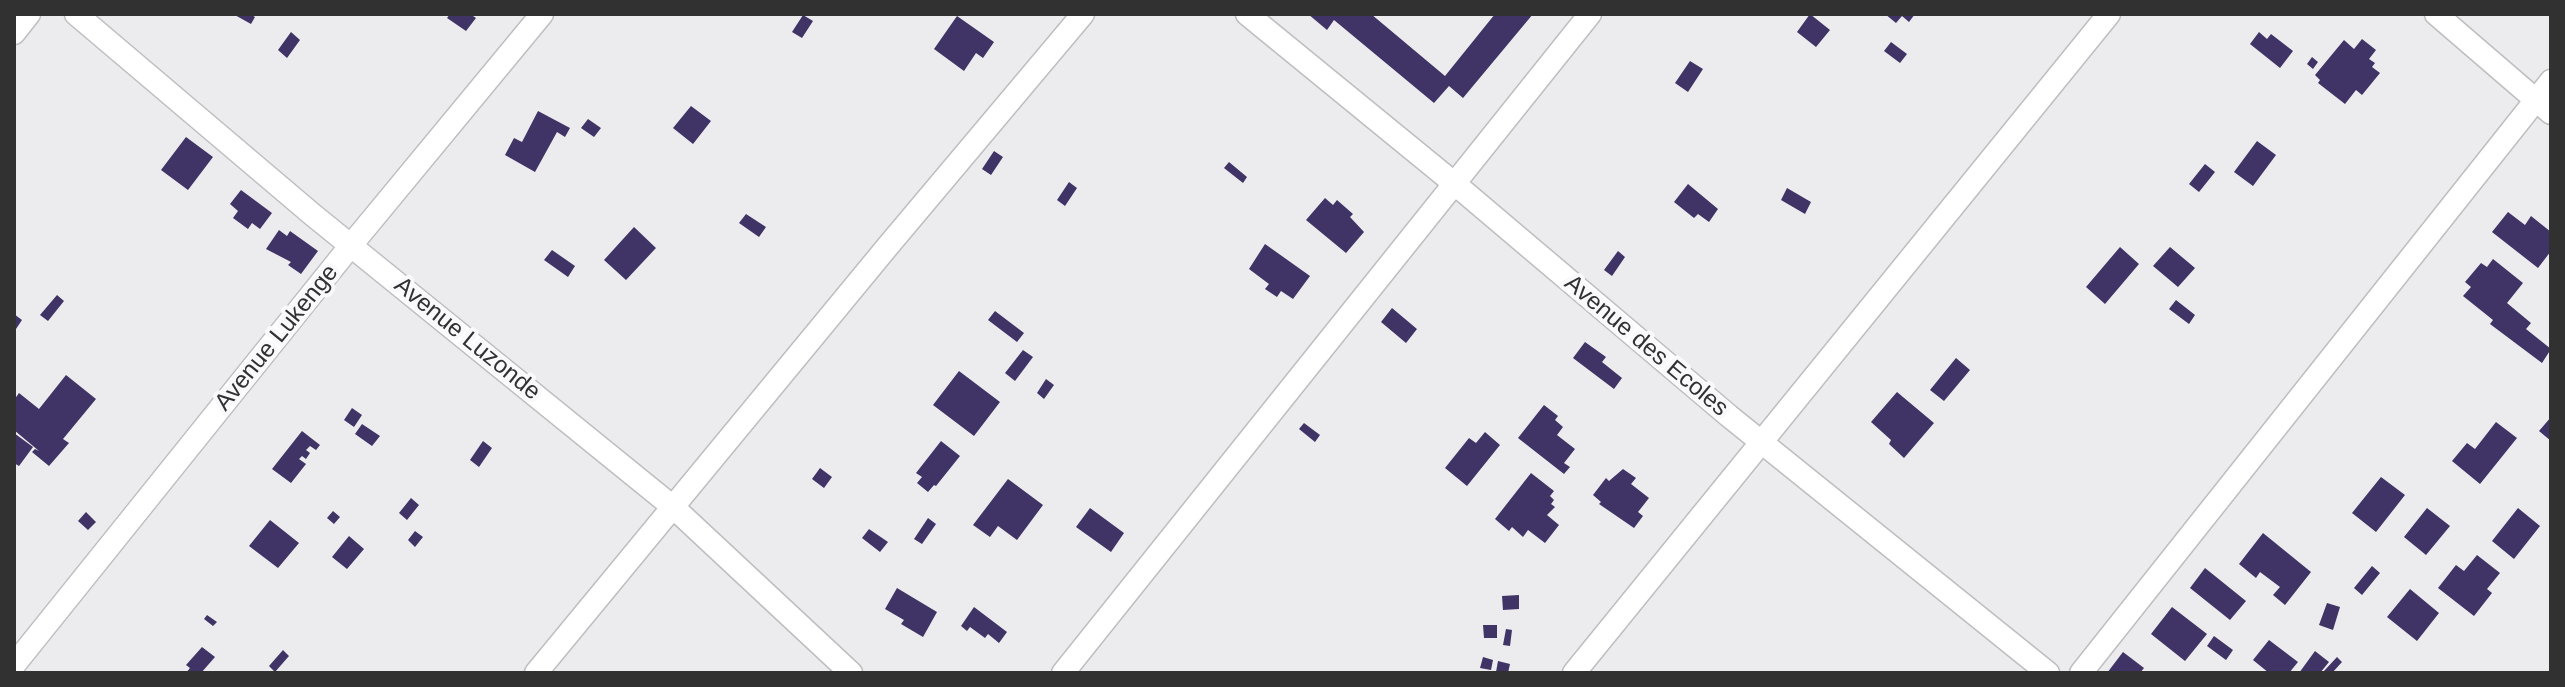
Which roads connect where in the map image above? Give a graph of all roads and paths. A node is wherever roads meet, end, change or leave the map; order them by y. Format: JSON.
{"nodes":[{"id":1,"x":29,"y":14,"type":"edge"},
{"id":2,"x":76,"y":14,"type":"edge"},
{"id":3,"x":542,"y":14,"type":"edge"},
{"id":4,"x":1083,"y":14,"type":"edge"},
{"id":5,"x":1247,"y":14,"type":"edge"},
{"id":6,"x":1590,"y":14,"type":"edge"},
{"id":7,"x":2109,"y":14,"type":"edge"},
{"id":8,"x":2436,"y":14,"type":"edge"},
{"id":9,"x":14,"y":33,"type":"edge"},
{"id":10,"x":2551,"y":81,"type":"edge"},
{"id":11,"x":2543,"y":106,"type":"edge"},
{"id":12,"x":1455,"y":184,"type":"junction"},
{"id":13,"x":352,"y":244,"type":"junction"},
{"id":14,"x":1760,"y":441,"type":"junction"},
{"id":15,"x":673,"y":507,"type":"junction"},
{"id":16,"x":14,"y":665,"type":"edge"},
{"id":17,"x":536,"y":673,"type":"edge"},
{"id":18,"x":851,"y":673,"type":"edge"},
{"id":19,"x":1063,"y":673,"type":"edge"},
{"id":20,"x":1574,"y":673,"type":"edge"},
{"id":21,"x":2048,"y":673,"type":"edge"},
{"id":22,"x":2081,"y":673,"type":"edge"}],
"edges":[{"from":1,"to":9,"type":"street"},
{"from":2,"to":13,"type":"street","name":"Avenue Luzonde"},
{"from":3,"to":13,"type":"street","name":"Avenue Lukenge"},
{"from":4,"to":15,"type":"street"},
{"from":5,"to":12,"type":"street","name":"Avenue des Ecoles"},
{"from":6,"to":12,"type":"street"},
{"from":7,"to":14,"type":"street"},
{"from":8,"to":11,"type":"street"},
{"from":10,"to":11,"type":"street"},
{"from":11,"to":22,"type":"street"},
{"from":12,"to":14,"type":"street","name":"Avenue des Ecoles"},
{"from":12,"to":19,"type":"street"},
{"from":13,"to":15,"type":"street","name":"Avenue Luzonde"},
{"from":13,"to":16,"type":"street","name":"Avenue Lukenge"},
{"from":14,"to":20,"type":"street"},
{"from":14,"to":21,"type":"street","name":"Avenue des Ecoles"},
{"from":15,"to":17,"type":"street"},
{"from":15,"to":18,"type":"street","name":"Avenue Luzonde"}]}
